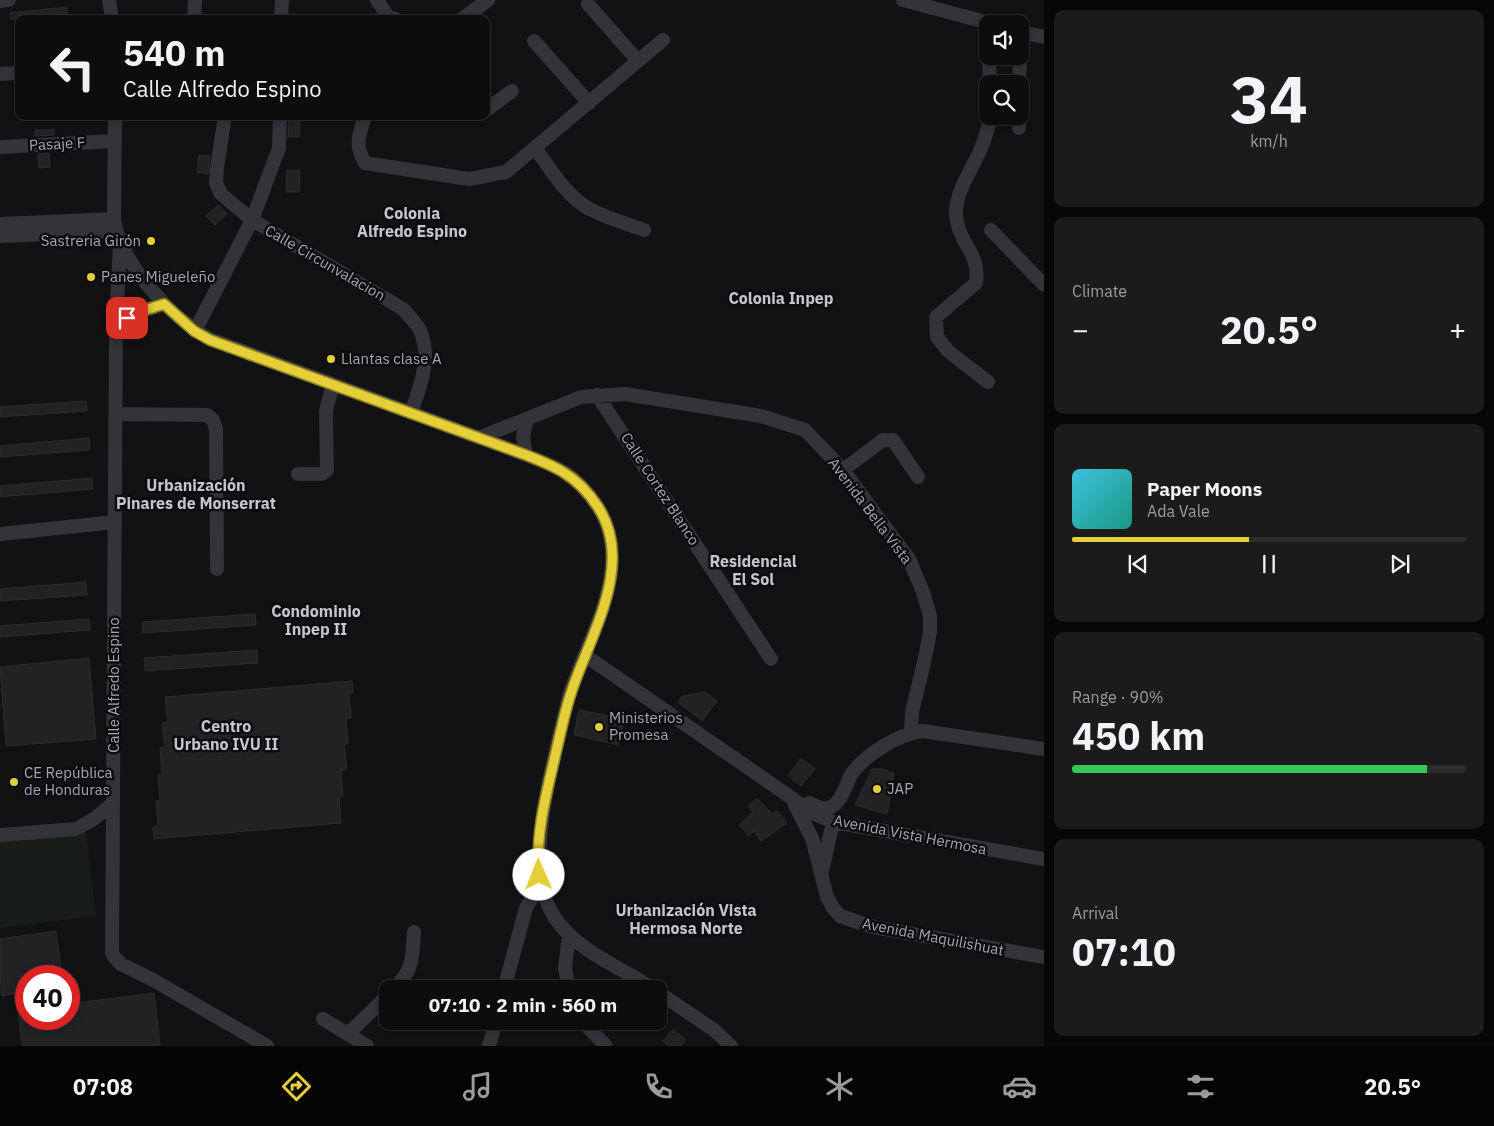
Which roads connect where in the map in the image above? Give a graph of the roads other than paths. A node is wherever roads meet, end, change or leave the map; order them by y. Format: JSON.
{"nodes":[{"id":1,"x":9,"y":0,"type":"edge"},
{"id":2,"x":109,"y":0,"type":"edge"},
{"id":3,"x":195,"y":0,"type":"edge"},
{"id":4,"x":282,"y":0,"type":"edge"},
{"id":5,"x":377,"y":0,"type":"edge"},
{"id":6,"x":488,"y":0,"type":"edge"},
{"id":7,"x":902,"y":0,"type":"edge"},
{"id":8,"x":0,"y":1,"type":"edge"},
{"id":9,"x":588,"y":4,"type":"dead end"},
{"id":10,"x":111,"y":15,"type":"edge"},
{"id":11,"x":194,"y":15,"type":"edge"},
{"id":12,"x":281,"y":15,"type":"edge"},
{"id":13,"x":389,"y":15,"type":"edge"},
{"id":14,"x":467,"y":15,"type":"edge"},
{"id":15,"x":979,"y":23,"type":"edge"},
{"id":16,"x":1029,"y":34,"type":"edge"},
{"id":17,"x":1044,"y":37,"type":"edge"},
{"id":18,"x":663,"y":40,"type":"dead end"},
{"id":19,"x":534,"y":41,"type":"dead end"},
{"id":20,"x":638,"y":61,"type":"junction"},
{"id":21,"x":15,"y":73,"type":"edge"},
{"id":22,"x":0,"y":74,"type":"edge"},
{"id":23,"x":512,"y":91,"type":"dead end"},
{"id":24,"x":588,"y":103,"type":"junction"},
{"id":25,"x":490,"y":107,"type":"edge"},
{"id":26,"x":115,"y":120,"type":"edge"},
{"id":27,"x":224,"y":120,"type":"edge"},
{"id":28,"x":280,"y":120,"type":"edge"},
{"id":29,"x":364,"y":120,"type":"edge"},
{"id":30,"x":989,"y":125,"type":"edge"},
{"id":31,"x":115,"y":142,"type":"junction"},
{"id":32,"x":0,"y":147,"type":"edge"},
{"id":33,"x":535,"y":148,"type":"junction"},
{"id":34,"x":252,"y":220,"type":"junction"},
{"id":35,"x":0,"y":224,"type":"edge"},
{"id":36,"x":644,"y":230,"type":"dead end"},
{"id":37,"x":991,"y":230,"type":"dead end"},
{"id":38,"x":117,"y":231,"type":"junction"},
{"id":39,"x":0,"y":236,"type":"edge"},
{"id":40,"x":1044,"y":285,"type":"edge"},
{"id":41,"x":164,"y":304,"type":"junction"},
{"id":42,"x":116,"y":326,"type":"junction"},
{"id":43,"x":194,"y":331,"type":"junction"},
{"id":44,"x":988,"y":382,"type":"dead end"},
{"id":45,"x":332,"y":384,"type":"junction"},
{"id":46,"x":597,"y":395,"type":"junction"},
{"id":47,"x":411,"y":413,"type":"junction"},
{"id":48,"x":116,"y":414,"type":"junction"},
{"id":49,"x":527,"y":419,"type":"junction"},
{"id":50,"x":481,"y":437,"type":"junction"},
{"id":51,"x":526,"y":455,"type":"junction"},
{"id":52,"x":843,"y":470,"type":"junction"},
{"id":53,"x":298,"y":474,"type":"dead end"},
{"id":54,"x":918,"y":477,"type":"dead end"},
{"id":55,"x":115,"y":522,"type":"junction"},
{"id":56,"x":0,"y":534,"type":"edge"},
{"id":57,"x":217,"y":569,"type":"dead end"},
{"id":58,"x":586,"y":656,"type":"junction"},
{"id":59,"x":771,"y":659,"type":"dead end"},
{"id":60,"x":911,"y":732,"type":"junction"},
{"id":61,"x":1044,"y":749,"type":"edge"},
{"id":62,"x":789,"y":796,"type":"junction"},
{"id":63,"x":112,"y":803,"type":"junction"},
{"id":64,"x":837,"y":803,"type":"junction"},
{"id":65,"x":833,"y":822,"type":"junction"},
{"id":66,"x":875,"y":829,"type":"junction"},
{"id":67,"x":0,"y":835,"type":"edge"},
{"id":68,"x":1044,"y":859,"type":"edge"},
{"id":69,"x":821,"y":874,"type":"junction"},
{"id":70,"x":542,"y":888,"type":"junction"},
{"id":71,"x":414,"y":932,"type":"dead end"},
{"id":72,"x":569,"y":935,"type":"junction"},
{"id":73,"x":1044,"y":958,"type":"edge"},
{"id":74,"x":403,"y":980,"type":"edge"},
{"id":75,"x":506,"y":980,"type":"edge"},
{"id":76,"x":567,"y":980,"type":"edge"},
{"id":77,"x":638,"y":980,"type":"edge"},
{"id":78,"x":667,"y":998,"type":"edge"},
{"id":79,"x":379,"y":1004,"type":"edge"},
{"id":80,"x":323,"y":1019,"type":"dead end"},
{"id":81,"x":493,"y":1030,"type":"edge"},
{"id":82,"x":591,"y":1030,"type":"edge"},
{"id":83,"x":348,"y":1034,"type":"junction"},
{"id":84,"x":267,"y":1046,"type":"edge"},
{"id":85,"x":367,"y":1046,"type":"edge"},
{"id":86,"x":489,"y":1046,"type":"edge"},
{"id":87,"x":606,"y":1046,"type":"edge"},
{"id":88,"x":731,"y":1046,"type":"edge"}],
"edges":[{"from":1,"to":8,"type":"street"},
{"from":2,"to":10,"type":"street"},
{"from":3,"to":11,"type":"street"},
{"from":4,"to":12,"type":"street"},
{"from":5,"to":13,"type":"street"},
{"from":6,"to":14,"type":"street"},
{"from":7,"to":15,"type":"street"},
{"from":9,"to":20,"type":"street"},
{"from":16,"to":17,"type":"street"},
{"from":18,"to":20,"type":"street"},
{"from":19,"to":24,"type":"street"},
{"from":20,"to":24,"type":"street"},
{"from":21,"to":22,"type":"street"},
{"from":23,"to":25,"type":"street"},
{"from":24,"to":33,"type":"street"},
{"from":26,"to":31,"type":"street","name":"Calle Alfredo Espino"},
{"from":27,"to":34,"type":"street","name":"Calle Circunvalacion"},
{"from":28,"to":34,"type":"street"},
{"from":29,"to":33,"type":"street"},
{"from":30,"to":44,"type":"street"},
{"from":31,"to":32,"type":"street","name":"Pasaje F"},
{"from":31,"to":38,"type":"street","name":"Calle Alfredo Espino"},
{"from":33,"to":36,"type":"street"},
{"from":34,"to":43,"type":"street"},
{"from":34,"to":47,"type":"street","name":"Calle Circunvalacion"},
{"from":35,"to":38,"type":"street"},
{"from":37,"to":40,"type":"street"},
{"from":38,"to":39,"type":"street"},
{"from":38,"to":41,"type":"street"},
{"from":38,"to":42,"type":"street","name":"Calle Alfredo Espino"},
{"from":41,"to":42,"type":"street"},
{"from":41,"to":43,"type":"street"},
{"from":42,"to":48,"type":"street","name":"Calle Alfredo Espino"},
{"from":43,"to":45,"type":"street"},
{"from":45,"to":47,"type":"street"},
{"from":45,"to":53,"type":"street"},
{"from":46,"to":49,"type":"street","name":"Avenida Bella Vista"},
{"from":46,"to":52,"type":"street","name":"Avenida Bella Vista"},
{"from":46,"to":59,"type":"street","name":"Calle Cortez Blanco"},
{"from":47,"to":50,"type":"street"},
{"from":48,"to":55,"type":"street","name":"Calle Alfredo Espino"},
{"from":48,"to":57,"type":"street"},
{"from":49,"to":50,"type":"street","name":"Avenida Bella Vista"},
{"from":49,"to":51,"type":"street"},
{"from":50,"to":51,"type":"street"},
{"from":51,"to":58,"type":"street"},
{"from":52,"to":54,"type":"street"},
{"from":52,"to":60,"type":"street","name":"Avenida Bella Vista"},
{"from":55,"to":56,"type":"street"},
{"from":55,"to":63,"type":"street","name":"Calle Alfredo Espino"},
{"from":58,"to":62,"type":"street","name":"Avenida Vista Hermosa"},
{"from":58,"to":70,"type":"street"},
{"from":60,"to":61,"type":"street"},
{"from":60,"to":64,"type":"street"},
{"from":62,"to":64,"type":"street"},
{"from":62,"to":65,"type":"street","name":"Avenida Vista Hermosa"},
{"from":62,"to":69,"type":"street","name":"Avenida Maquilishuat"},
{"from":63,"to":67,"type":"street"},
{"from":63,"to":84,"type":"street","name":"Calle Alfredo Espino"},
{"from":64,"to":66,"type":"street"},
{"from":65,"to":66,"type":"street","name":"Avenida Vista Hermosa"},
{"from":65,"to":69,"type":"street","name":"Avenida Maquilishuat"},
{"from":66,"to":68,"type":"street","name":"Avenida Vista Hermosa"},
{"from":69,"to":73,"type":"street","name":"Avenida Maquilishuat"},
{"from":70,"to":72,"type":"street"},
{"from":70,"to":75,"type":"street"},
{"from":71,"to":74,"type":"street"},
{"from":72,"to":76,"type":"street"},
{"from":72,"to":77,"type":"street"},
{"from":78,"to":88,"type":"street"},
{"from":79,"to":83,"type":"street"},
{"from":80,"to":83,"type":"street"},
{"from":81,"to":86,"type":"street"},
{"from":82,"to":87,"type":"street"},
{"from":83,"to":85,"type":"street"}]}
